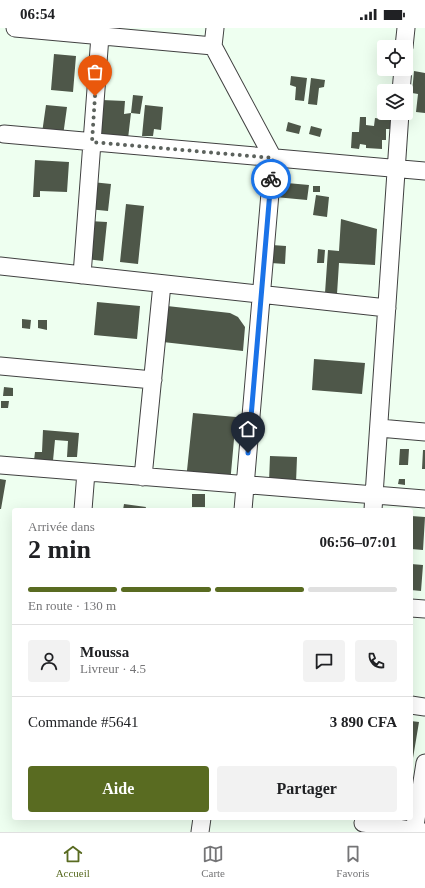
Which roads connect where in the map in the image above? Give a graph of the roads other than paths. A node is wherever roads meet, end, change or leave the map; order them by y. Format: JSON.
{"nodes":[{"id":1,"x":15,"y":28,"type":"edge"},
{"id":2,"x":215,"y":28,"type":"edge"},
{"id":3,"x":406,"y":28,"type":"edge"},
{"id":4,"x":100,"y":36,"type":"junction"},
{"id":5,"x":405,"y":40,"type":"edge"},
{"id":6,"x":213,"y":46,"type":"junction"},
{"id":7,"x":399,"y":120,"type":"edge"},
{"id":8,"x":4,"y":134,"type":"dead end"},
{"id":9,"x":92,"y":142,"type":"junction"},
{"id":10,"x":273,"y":158,"type":"junction"},
{"id":11,"x":396,"y":168,"type":"junction"},
{"id":12,"x":425,"y":171,"type":"edge"},
{"id":13,"x":0,"y":266,"type":"edge"},
{"id":14,"x":82,"y":275,"type":"junction"},
{"id":15,"x":162,"y":284,"type":"junction"},
{"id":16,"x":261,"y":295,"type":"junction"},
{"id":17,"x":387,"y":308,"type":"junction"},
{"id":18,"x":0,"y":366,"type":"edge"},
{"id":19,"x":153,"y":380,"type":"junction"},
{"id":20,"x":379,"y":428,"type":"junction"},
{"id":21,"x":425,"y":432,"type":"edge"},
{"id":22,"x":0,"y":465,"type":"edge"},
{"id":23,"x":86,"y":472,"type":"junction"},
{"id":24,"x":143,"y":477,"type":"junction"},
{"id":25,"x":245,"y":485,"type":"junction"},
{"id":26,"x":425,"y":499,"type":"edge"},
{"id":27,"x":374,"y":503,"type":"edge"},
{"id":28,"x":83,"y":508,"type":"edge"},
{"id":29,"x":243,"y":508,"type":"edge"},
{"id":30,"x":413,"y":608,"type":"edge"},
{"id":31,"x":425,"y":609,"type":"edge"},
{"id":32,"x":413,"y":705,"type":"edge"},
{"id":33,"x":425,"y":707,"type":"edge"},
{"id":34,"x":425,"y":763,"type":"edge"},
{"id":35,"x":202,"y":820,"type":"edge"},
{"id":36,"x":363,"y":823,"type":"dead end"},
{"id":37,"x":418,"y":831,"type":"edge"},
{"id":38,"x":200,"y":832,"type":"edge"}],
"edges":[{"from":1,"to":4,"type":"street"},
{"from":2,"to":6,"type":"street"},
{"from":3,"to":5,"type":"street"},
{"from":4,"to":6,"type":"street"},
{"from":4,"to":9,"type":"street"},
{"from":6,"to":10,"type":"street"},
{"from":7,"to":11,"type":"street"},
{"from":8,"to":9,"type":"street"},
{"from":9,"to":10,"type":"street"},
{"from":9,"to":14,"type":"street"},
{"from":10,"to":11,"type":"street"},
{"from":10,"to":16,"type":"street"},
{"from":11,"to":12,"type":"street"},
{"from":11,"to":17,"type":"street"},
{"from":13,"to":14,"type":"street"},
{"from":14,"to":15,"type":"street"},
{"from":15,"to":16,"type":"street"},
{"from":15,"to":19,"type":"street"},
{"from":16,"to":17,"type":"street"},
{"from":16,"to":25,"type":"street"},
{"from":17,"to":20,"type":"street"},
{"from":18,"to":19,"type":"street"},
{"from":19,"to":24,"type":"street"},
{"from":20,"to":21,"type":"street"},
{"from":20,"to":27,"type":"street"},
{"from":22,"to":23,"type":"street"},
{"from":23,"to":24,"type":"street"},
{"from":23,"to":28,"type":"street"},
{"from":24,"to":25,"type":"street"},
{"from":25,"to":27,"type":"street"},
{"from":25,"to":29,"type":"street"},
{"from":26,"to":27,"type":"street"},
{"from":30,"to":31,"type":"street"},
{"from":32,"to":33,"type":"street"},
{"from":34,"to":37,"type":"street"},
{"from":35,"to":38,"type":"street"},
{"from":36,"to":37,"type":"street"}]}
